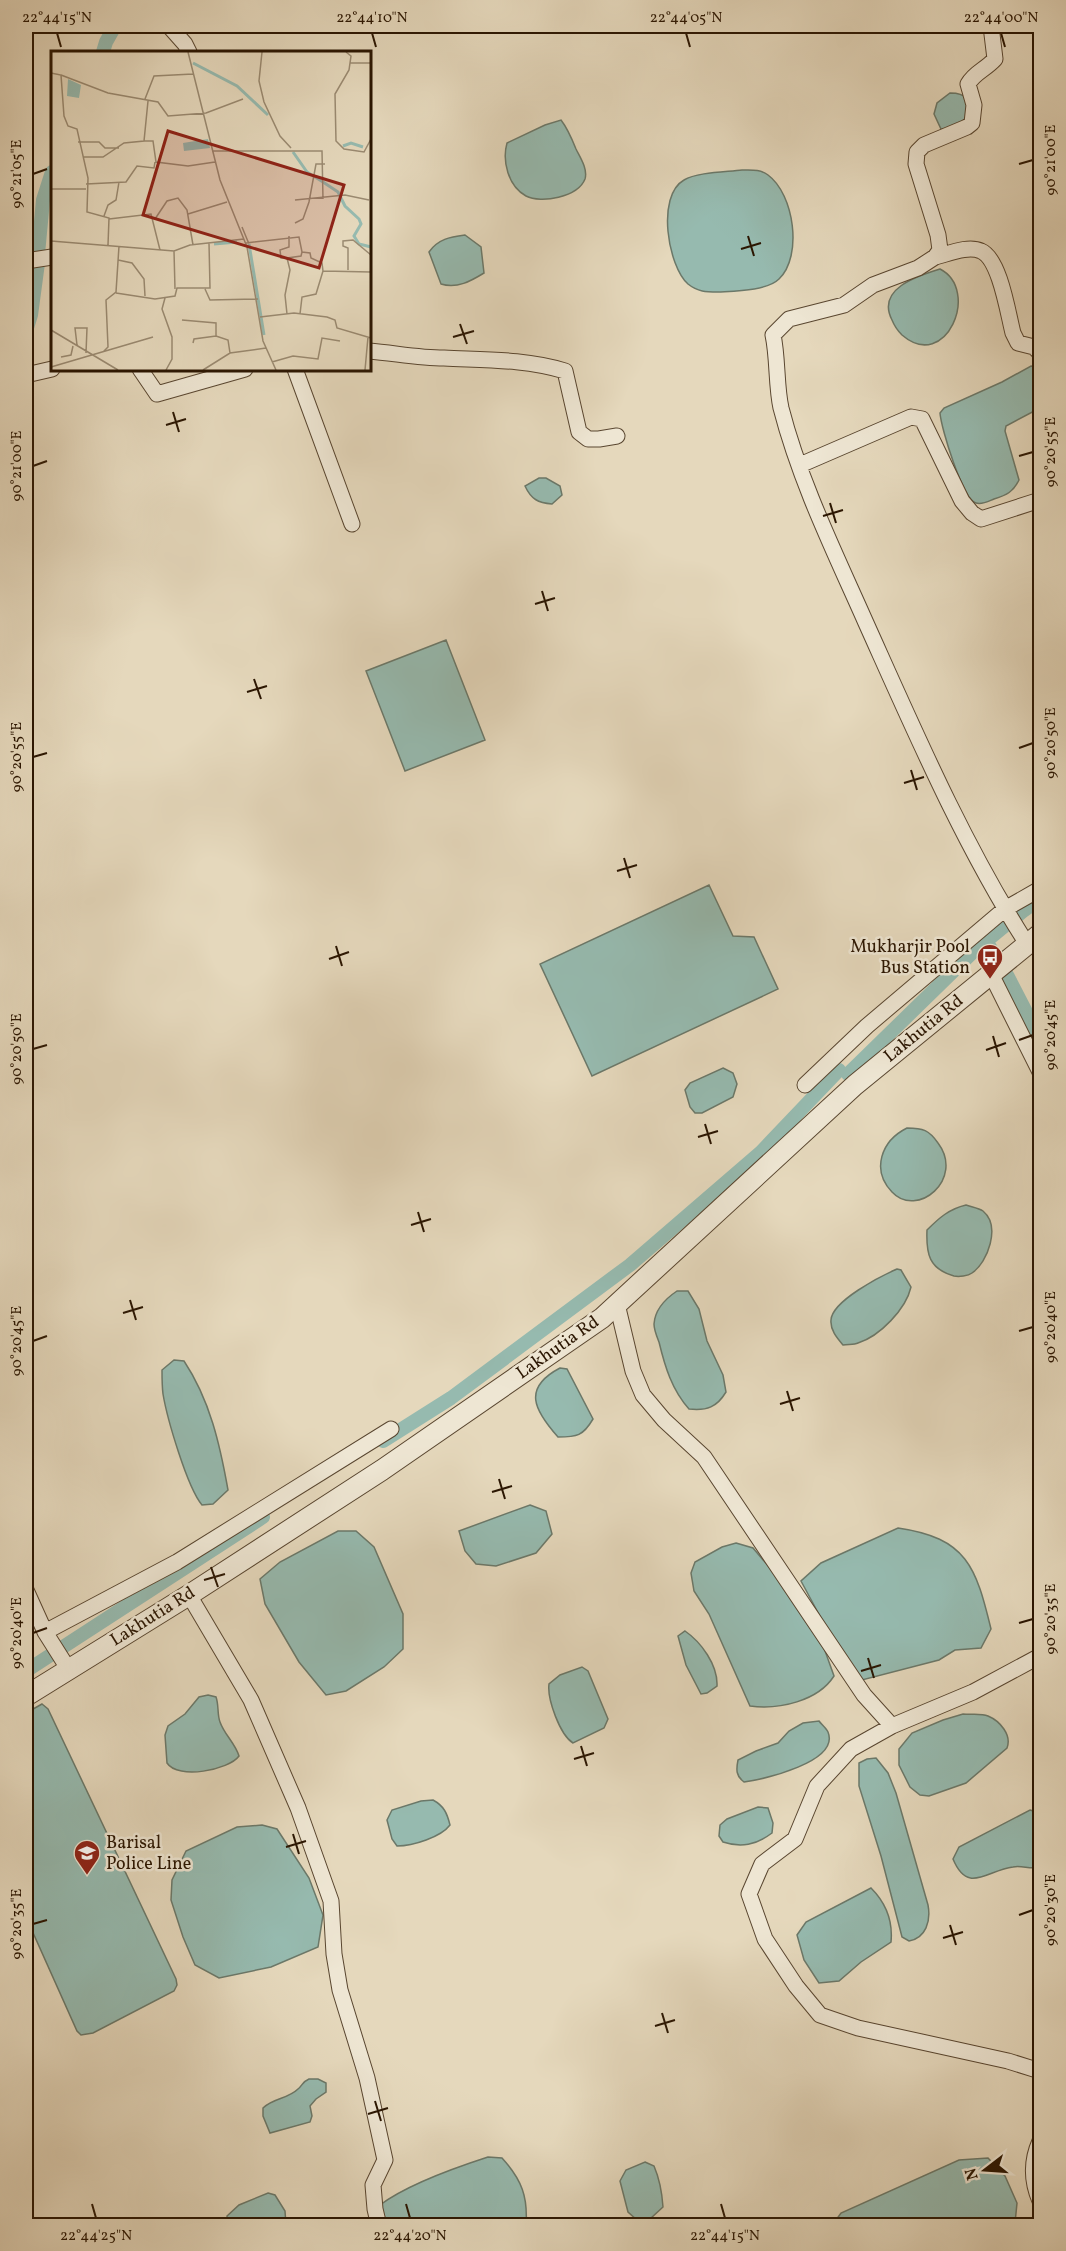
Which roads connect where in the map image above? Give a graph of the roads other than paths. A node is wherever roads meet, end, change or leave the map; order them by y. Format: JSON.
{"nodes":[{"id":1,"x":169,"y":26,"type":"edge"},
{"id":2,"x":991,"y":26,"type":"edge"},
{"id":3,"x":188,"y":51,"type":"edge"},
{"id":4,"x":51,"y":257,"type":"edge"},
{"id":5,"x":935,"y":257,"type":"junction"},
{"id":6,"x":26,"y":261,"type":"edge"},
{"id":7,"x":370,"y":351,"type":"edge"},
{"id":8,"x":1041,"y":353,"type":"edge"},
{"id":9,"x":51,"y":369,"type":"edge"},
{"id":10,"x":141,"y":370,"type":"edge"},
{"id":11,"x":241,"y":370,"type":"edge"},
{"id":12,"x":295,"y":370,"type":"edge"},
{"id":13,"x":26,"y":374,"type":"edge"},
{"id":14,"x":617,"y":436,"type":"dead end"},
{"id":15,"x":800,"y":465,"type":"junction"},
{"id":16,"x":1041,"y":500,"type":"edge"},
{"id":17,"x":352,"y":524,"type":"dead end"},
{"id":18,"x":1041,"y":889,"type":"edge"},
{"id":19,"x":1005,"y":909,"type":"junction"},
{"id":20,"x":1034,"y":939,"type":"edge"},
{"id":21,"x":991,"y":974,"type":"junction"},
{"id":22,"x":1041,"y":1071,"type":"edge"},
{"id":23,"x":805,"y":1085,"type":"dead end"},
{"id":24,"x":617,"y":1304,"type":"junction"},
{"id":25,"x":391,"y":1429,"type":"dead end"},
{"id":26,"x":26,"y":1590,"type":"edge"},
{"id":27,"x":189,"y":1595,"type":"junction"},
{"id":28,"x":45,"y":1632,"type":"junction"},
{"id":29,"x":1041,"y":1656,"type":"edge"},
{"id":30,"x":69,"y":1670,"type":"junction"},
{"id":31,"x":26,"y":1696,"type":"edge"},
{"id":32,"x":892,"y":1726,"type":"junction"},
{"id":33,"x":1041,"y":2071,"type":"edge"},
{"id":34,"x":1041,"y":2141,"type":"edge"},
{"id":35,"x":1041,"y":2200,"type":"edge"},
{"id":36,"x":379,"y":2226,"type":"edge"}],
"edges":[{"from":1,"to":3,"type":"street"},
{"from":2,"to":5,"type":"street"},
{"from":4,"to":6,"type":"street"},
{"from":5,"to":8,"type":"street"},
{"from":5,"to":15,"type":"street"},
{"from":7,"to":14,"type":"street"},
{"from":9,"to":13,"type":"street"},
{"from":10,"to":11,"type":"street"},
{"from":12,"to":17,"type":"street"},
{"from":15,"to":16,"type":"street"},
{"from":15,"to":19,"type":"street"},
{"from":18,"to":19,"type":"street"},
{"from":19,"to":20,"type":"street"},
{"from":19,"to":23,"type":"street"},
{"from":20,"to":21,"type":"street","name":"Lakhutia Rd"},
{"from":21,"to":22,"type":"street"},
{"from":21,"to":24,"type":"street","name":"Lakhutia Rd"},
{"from":24,"to":27,"type":"street","name":"Lakhutia Rd"},
{"from":24,"to":32,"type":"street"},
{"from":25,"to":28,"type":"street"},
{"from":26,"to":28,"type":"street"},
{"from":27,"to":30,"type":"street","name":"Lakhutia Rd"},
{"from":27,"to":36,"type":"street"},
{"from":28,"to":30,"type":"street"},
{"from":29,"to":32,"type":"street"},
{"from":30,"to":31,"type":"street","name":"Lakhutia Rd"},
{"from":32,"to":33,"type":"street"},
{"from":34,"to":35,"type":"street"}]}
